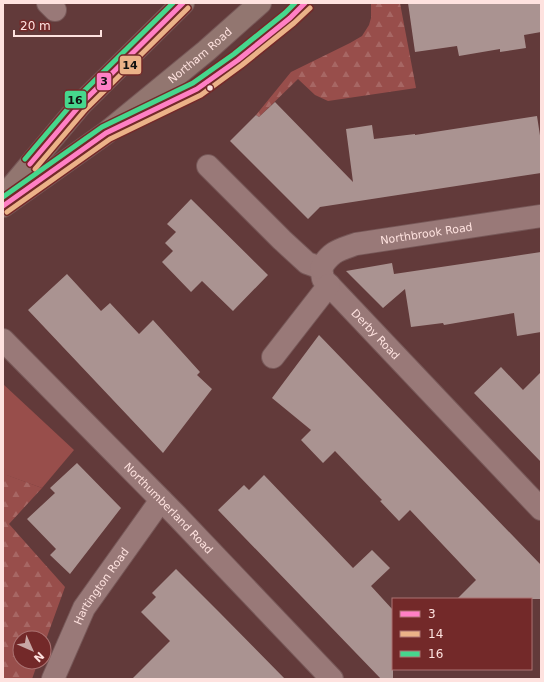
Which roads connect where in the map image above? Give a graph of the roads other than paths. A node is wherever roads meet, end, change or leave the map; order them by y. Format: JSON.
{"nodes":[{"id":1,"x":183,"y":3,"type":"edge"},
{"id":2,"x":260,"y":3,"type":"edge"},
{"id":3,"x":305,"y":3,"type":"edge"},
{"id":4,"x":106,"y":133,"type":"junction"},
{"id":5,"x":208,"y":166,"type":"dead end"},
{"id":6,"x":3,"y":197,"type":"edge"},
{"id":7,"x":3,"y":206,"type":"edge"},
{"id":8,"x":541,"y":216,"type":"edge"},
{"id":9,"x":325,"y":277,"type":"junction"},
{"id":10,"x":3,"y":340,"type":"edge"},
{"id":11,"x":273,"y":357,"type":"dead end"},
{"id":12,"x":161,"y":500,"type":"junction"},
{"id":13,"x":541,"y":508,"type":"edge"},
{"id":14,"x":53,"y":679,"type":"edge"},
{"id":15,"x":332,"y":679,"type":"edge"}],
"edges":[{"from":1,"to":6,"type":"main road"},
{"from":2,"to":4,"type":"main road","name":"Northam Road"},
{"from":3,"to":4,"type":"lane"},
{"from":4,"to":7,"type":"main road","name":"Northam Road"},
{"from":5,"to":9,"type":"street","name":"Derby Road"},
{"from":8,"to":9,"type":"street","name":"Northbrook Road"},
{"from":9,"to":11,"type":"street","name":"Northbrook Road"},
{"from":9,"to":13,"type":"street","name":"Derby Road"},
{"from":10,"to":12,"type":"street","name":"Northumberland Road"},
{"from":12,"to":14,"type":"street","name":"Hartington Road"},
{"from":12,"to":15,"type":"street","name":"Northumberland Road"}]}
